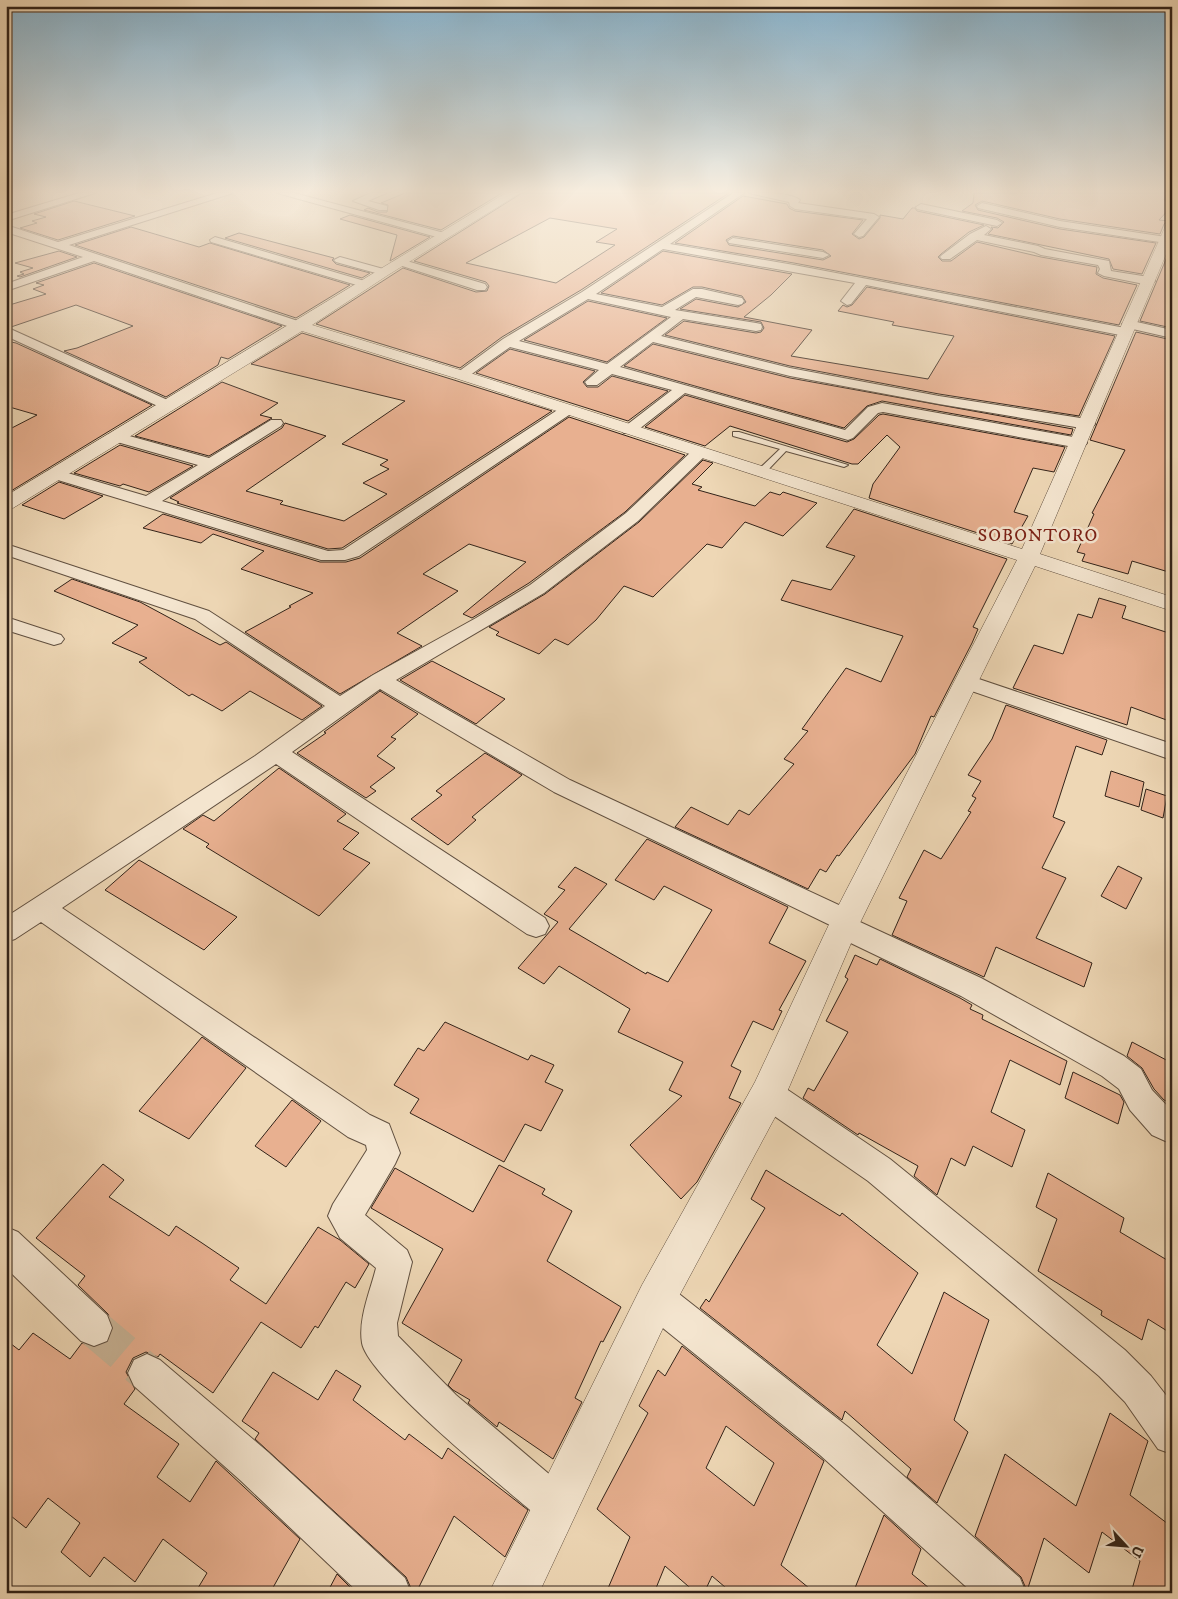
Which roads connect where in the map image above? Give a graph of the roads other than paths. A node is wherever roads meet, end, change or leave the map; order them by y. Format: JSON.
{"nodes":[{"id":1,"x":65,"y":268,"type":"edge"},
{"id":2,"x":127,"y":268,"type":"edge"},
{"id":3,"x":309,"y":268,"type":"edge"},
{"id":4,"x":367,"y":268,"type":"edge"},
{"id":5,"x":390,"y":268,"type":"edge"},
{"id":6,"x":416,"y":268,"type":"edge"},
{"id":7,"x":629,"y":268,"type":"edge"},
{"id":8,"x":787,"y":268,"type":"edge"},
{"id":9,"x":1105,"y":268,"type":"edge"},
{"id":10,"x":1156,"y":268,"type":"edge"},
{"id":11,"x":383,"y":272,"type":"junction"},
{"id":12,"x":863,"y":281,"type":"junction"},
{"id":13,"x":1149,"y":282,"type":"junction"},
{"id":14,"x":364,"y":284,"type":"junction"},
{"id":15,"x":481,"y":286,"type":"dead end"},
{"id":16,"x":6,"y":288,"type":"edge"},
{"id":17,"x":586,"y":295,"type":"junction"},
{"id":18,"x":738,"y":301,"type":"dead end"},
{"id":19,"x":847,"y":301,"type":"dead end"},
{"id":20,"x":664,"y":311,"type":"junction"},
{"id":21,"x":681,"y":314,"type":"junction"},
{"id":22,"x":300,"y":326,"type":"junction"},
{"id":23,"x":756,"y":327,"type":"dead end"},
{"id":24,"x":1126,"y":328,"type":"junction"},
{"id":25,"x":665,"y":329,"type":"junction"},
{"id":26,"x":6,"y":331,"type":"edge"},
{"id":27,"x":1172,"y":334,"type":"edge"},
{"id":28,"x":652,"y":338,"type":"junction"},
{"id":29,"x":711,"y":339,"type":"dead end"},
{"id":30,"x":508,"y":342,"type":"junction"},
{"id":31,"x":610,"y":369,"type":"junction"},
{"id":32,"x":461,"y":375,"type":"junction"},
{"id":33,"x":592,"y":382,"type":"dead end"},
{"id":34,"x":683,"y":388,"type":"junction"},
{"id":35,"x":167,"y":405,"type":"junction"},
{"id":36,"x":567,"y":410,"type":"junction"},
{"id":37,"x":276,"y":423,"type":"dead end"},
{"id":38,"x":629,"y":430,"type":"junction"},
{"id":39,"x":736,"y":434,"type":"dead end"},
{"id":40,"x":1083,"y":434,"type":"junction"},
{"id":41,"x":115,"y":437,"type":"junction"},
{"id":42,"x":785,"y":448,"type":"junction"},
{"id":43,"x":699,"y":453,"type":"junction"},
{"id":44,"x":210,"y":463,"type":"junction"},
{"id":45,"x":844,"y":465,"type":"dead end"},
{"id":46,"x":762,"y":471,"type":"junction"},
{"id":47,"x":54,"y":474,"type":"junction"},
{"id":48,"x":9,"y":500,"type":"edge"},
{"id":49,"x":149,"y":502,"type":"junction"},
{"id":50,"x":6,"y":550,"type":"edge"},
{"id":51,"x":1028,"y":559,"type":"junction"},
{"id":52,"x":1172,"y":604,"type":"edge"},
{"id":53,"x":6,"y":623,"type":"edge"},
{"id":54,"x":54,"y":639,"type":"dead end"},
{"id":55,"x":380,"y":680,"type":"junction"},
{"id":56,"x":966,"y":682,"type":"junction"},
{"id":57,"x":340,"y":706,"type":"junction"},
{"id":58,"x":1172,"y":752,"type":"edge"},
{"id":59,"x":276,"y":753,"type":"junction"},
{"id":60,"x":43,"y":909,"type":"junction"},
{"id":61,"x":845,"y":924,"type":"junction"},
{"id":62,"x":536,"y":926,"type":"dead end"},
{"id":63,"x":6,"y":931,"type":"edge"},
{"id":64,"x":768,"y":1094,"type":"junction"},
{"id":65,"x":1172,"y":1130,"type":"edge"},
{"id":66,"x":6,"y":1244,"type":"edge"},
{"id":67,"x":656,"y":1299,"type":"junction"},
{"id":68,"x":94,"y":1328,"type":"tunnel mouth"},
{"id":69,"x":147,"y":1373,"type":"tunnel mouth"},
{"id":70,"x":1172,"y":1435,"type":"edge"},
{"id":71,"x":555,"y":1505,"type":"junction"},
{"id":72,"x":390,"y":1593,"type":"edge"},
{"id":73,"x":513,"y":1593,"type":"edge"},
{"id":74,"x":1005,"y":1593,"type":"edge"}],
"edges":[{"from":1,"to":16,"type":"street"},
{"from":2,"to":22,"type":"street"},
{"from":3,"to":14,"type":"street"},
{"from":4,"to":11,"type":"street"},
{"from":5,"to":11,"type":"street"},
{"from":6,"to":15,"type":"street"},
{"from":7,"to":17,"type":"street"},
{"from":8,"to":12,"type":"street"},
{"from":9,"to":13,"type":"street"},
{"from":10,"to":13,"type":"street"},
{"from":11,"to":14,"type":"street"},
{"from":12,"to":19,"type":"street"},
{"from":12,"to":24,"type":"street"},
{"from":13,"to":24,"type":"street"},
{"from":14,"to":22,"type":"street"},
{"from":17,"to":20,"type":"street"},
{"from":17,"to":30,"type":"street"},
{"from":18,"to":20,"type":"street"},
{"from":20,"to":21,"type":"street"},
{"from":21,"to":23,"type":"street"},
{"from":21,"to":25,"type":"street"},
{"from":22,"to":32,"type":"street"},
{"from":22,"to":35,"type":"street"},
{"from":24,"to":27,"type":"street"},
{"from":24,"to":40,"type":"street"},
{"from":25,"to":28,"type":"street"},
{"from":25,"to":29,"type":"street"},
{"from":26,"to":35,"type":"street"},
{"from":28,"to":31,"type":"street"},
{"from":28,"to":40,"type":"street"},
{"from":30,"to":31,"type":"street"},
{"from":30,"to":32,"type":"street"},
{"from":31,"to":33,"type":"street"},
{"from":31,"to":34,"type":"street"},
{"from":32,"to":36,"type":"street"},
{"from":34,"to":38,"type":"street"},
{"from":34,"to":40,"type":"street"},
{"from":35,"to":41,"type":"street"},
{"from":36,"to":38,"type":"street"},
{"from":36,"to":49,"type":"street"},
{"from":37,"to":44,"type":"street"},
{"from":38,"to":43,"type":"street"},
{"from":39,"to":42,"type":"lane"},
{"from":40,"to":51,"type":"street"},
{"from":41,"to":44,"type":"street"},
{"from":41,"to":47,"type":"street"},
{"from":42,"to":45,"type":"lane"},
{"from":42,"to":46,"type":"lane"},
{"from":43,"to":46,"type":"street"},
{"from":43,"to":55,"type":"street"},
{"from":44,"to":49,"type":"street"},
{"from":46,"to":51,"type":"street"},
{"from":47,"to":48,"type":"street"},
{"from":47,"to":49,"type":"street"},
{"from":50,"to":57,"type":"street"},
{"from":51,"to":52,"type":"street"},
{"from":51,"to":56,"type":"street"},
{"from":53,"to":54,"type":"street"},
{"from":55,"to":57,"type":"street"},
{"from":55,"to":61,"type":"street"},
{"from":56,"to":58,"type":"street"},
{"from":56,"to":61,"type":"street"},
{"from":57,"to":59,"type":"street"},
{"from":59,"to":60,"type":"street"},
{"from":59,"to":62,"type":"street"},
{"from":60,"to":63,"type":"street"},
{"from":60,"to":71,"type":"street"},
{"from":61,"to":64,"type":"street"},
{"from":61,"to":65,"type":"street"},
{"from":64,"to":67,"type":"street"},
{"from":64,"to":70,"type":"street"},
{"from":66,"to":68,"type":"street"},
{"from":67,"to":71,"type":"street"},
{"from":67,"to":74,"type":"street"},
{"from":69,"to":72,"type":"street"},
{"from":71,"to":73,"type":"street"}]}
